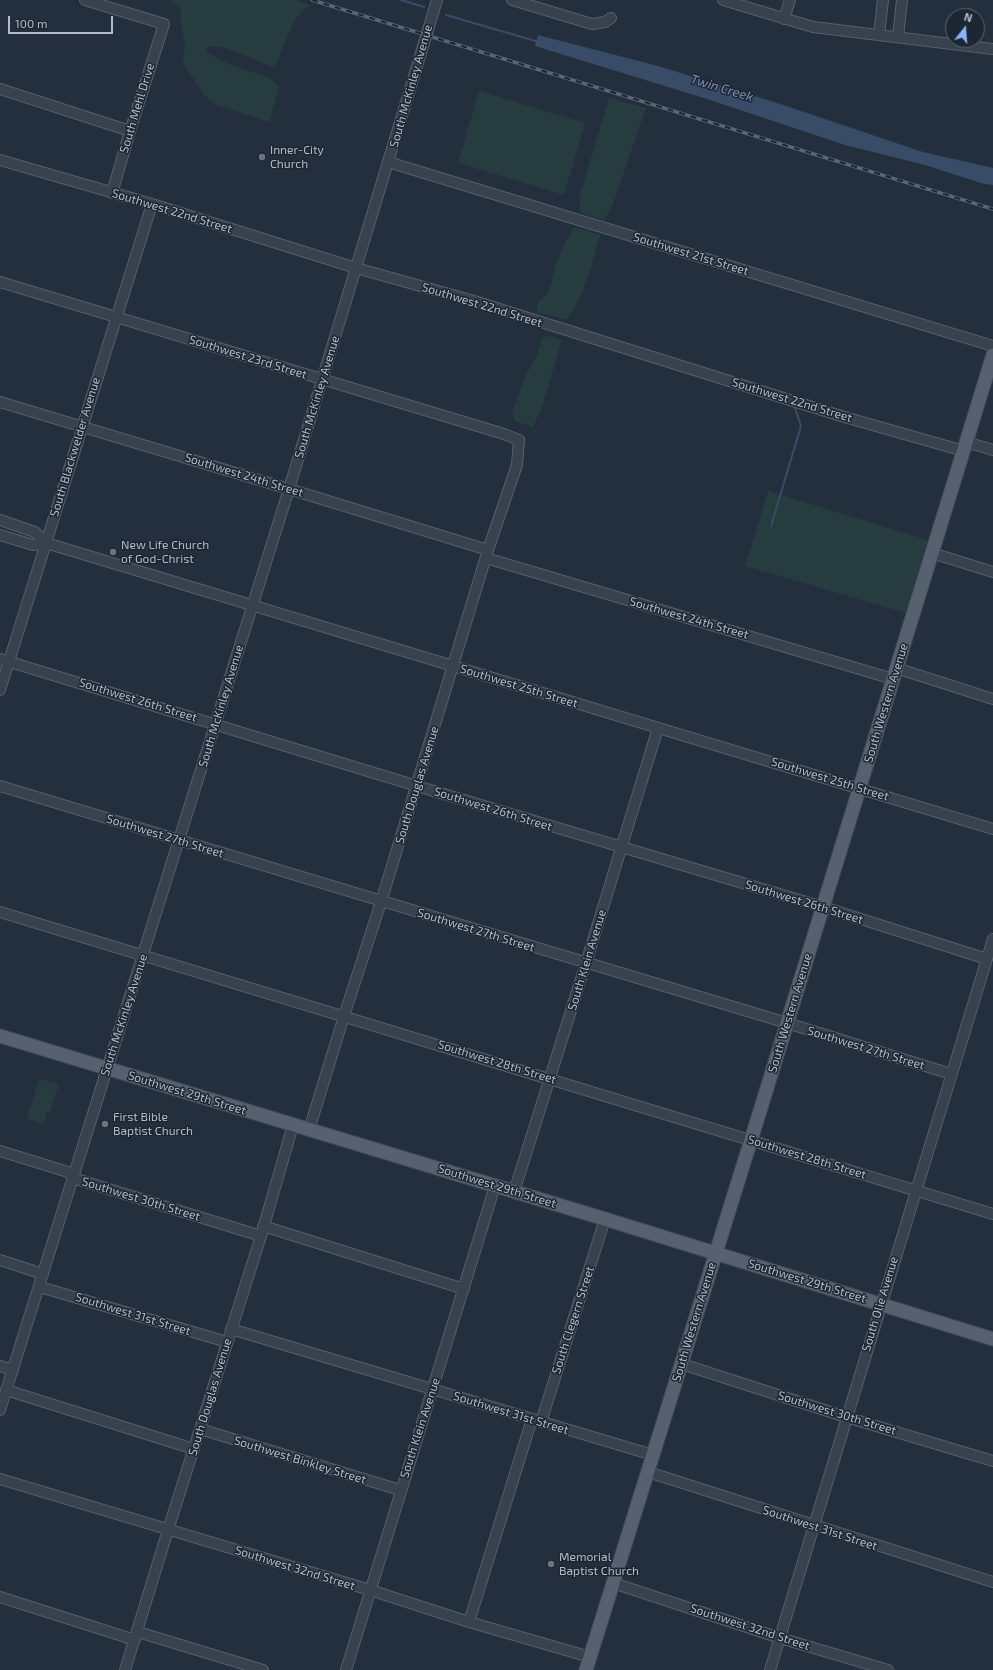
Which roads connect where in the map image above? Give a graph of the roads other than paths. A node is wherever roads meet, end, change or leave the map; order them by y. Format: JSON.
{"nodes":[{"id":1,"x":85,"y":0,"type":"edge"},
{"id":2,"x":436,"y":0,"type":"edge"},
{"id":3,"x":512,"y":0,"type":"edge"},
{"id":4,"x":723,"y":0,"type":"edge"},
{"id":5,"x":790,"y":0,"type":"edge"},
{"id":6,"x":883,"y":0,"type":"edge"},
{"id":7,"x":902,"y":0,"type":"edge"},
{"id":8,"x":611,"y":18,"type":"dead end"},
{"id":9,"x":784,"y":18,"type":"junction"},
{"id":10,"x":878,"y":35,"type":"junction"},
{"id":11,"x":898,"y":38,"type":"junction"},
{"id":12,"x":993,"y":49,"type":"edge"},
{"id":13,"x":0,"y":89,"type":"edge"},
{"id":14,"x":130,"y":131,"type":"junction"},
{"id":15,"x":0,"y":160,"type":"edge"},
{"id":16,"x":388,"y":162,"type":"junction"},
{"id":17,"x":112,"y":193,"type":"junction"},
{"id":18,"x":152,"y":204,"type":"junction"},
{"id":19,"x":356,"y":268,"type":"junction"},
{"id":20,"x":0,"y":282,"type":"edge"},
{"id":21,"x":116,"y":316,"type":"junction"},
{"id":22,"x":993,"y":346,"type":"edge"},
{"id":23,"x":993,"y":355,"type":"edge"},
{"id":24,"x":322,"y":380,"type":"junction"},
{"id":25,"x":0,"y":402,"type":"edge"},
{"id":26,"x":81,"y":426,"type":"junction"},
{"id":27,"x":519,"y":440,"type":"joint"},
{"id":28,"x":965,"y":446,"type":"junction"},
{"id":29,"x":993,"y":450,"type":"edge"},
{"id":30,"x":289,"y":489,"type":"junction"},
{"id":31,"x":0,"y":520,"type":"edge"},
{"id":32,"x":0,"y":536,"type":"edge"},
{"id":33,"x":46,"y":543,"type":"junction"},
{"id":34,"x":932,"y":553,"type":"junction"},
{"id":35,"x":487,"y":554,"type":"junction"},
{"id":36,"x":993,"y":572,"type":"edge"},
{"id":37,"x":252,"y":606,"type":"junction"},
{"id":38,"x":4,"y":660,"type":"edge"},
{"id":39,"x":452,"y":666,"type":"junction"},
{"id":40,"x":895,"y":674,"type":"junction"},
{"id":41,"x":0,"y":690,"type":"edge"},
{"id":42,"x":993,"y":699,"type":"edge"},
{"id":43,"x":215,"y":723,"type":"junction"},
{"id":44,"x":658,"y":728,"type":"junction"},
{"id":45,"x":0,"y":786,"type":"edge"},
{"id":46,"x":417,"y":786,"type":"junction"},
{"id":47,"x":860,"y":788,"type":"junction"},
{"id":48,"x":993,"y":829,"type":"edge"},
{"id":49,"x":179,"y":840,"type":"junction"},
{"id":50,"x":621,"y":848,"type":"junction"},
{"id":51,"x":382,"y":902,"type":"junction"},
{"id":52,"x":823,"y":907,"type":"junction"},
{"id":53,"x":0,"y":912,"type":"edge"},
{"id":54,"x":993,"y":939,"type":"edge"},
{"id":55,"x":144,"y":956,"type":"junction"},
{"id":56,"x":987,"y":959,"type":"junction"},
{"id":57,"x":586,"y":963,"type":"junction"},
{"id":58,"x":344,"y":1016,"type":"junction"},
{"id":59,"x":787,"y":1023,"type":"junction"},
{"id":60,"x":0,"y":1036,"type":"edge"},
{"id":61,"x":106,"y":1068,"type":"junction"},
{"id":62,"x":951,"y":1074,"type":"junction"},
{"id":63,"x":549,"y":1078,"type":"junction"},
{"id":64,"x":293,"y":1125,"type":"junction"},
{"id":65,"x":309,"y":1130,"type":"junction"},
{"id":66,"x":751,"y":1140,"type":"junction"},
{"id":67,"x":0,"y":1151,"type":"edge"},
{"id":68,"x":73,"y":1178,"type":"junction"},
{"id":69,"x":495,"y":1186,"type":"junction"},
{"id":70,"x":915,"y":1190,"type":"junction"},
{"id":71,"x":514,"y":1192,"type":"junction"},
{"id":72,"x":993,"y":1214,"type":"edge"},
{"id":73,"x":605,"y":1219,"type":"junction"},
{"id":74,"x":262,"y":1231,"type":"junction"},
{"id":75,"x":716,"y":1253,"type":"junction"},
{"id":76,"x":0,"y":1260,"type":"edge"},
{"id":77,"x":44,"y":1274,"type":"junction"},
{"id":78,"x":40,"y":1286,"type":"junction"},
{"id":79,"x":464,"y":1289,"type":"junction"},
{"id":80,"x":880,"y":1304,"type":"junction"},
{"id":81,"x":231,"y":1329,"type":"junction"},
{"id":82,"x":993,"y":1339,"type":"edge"},
{"id":83,"x":227,"y":1342,"type":"junction"},
{"id":84,"x":682,"y":1364,"type":"junction"},
{"id":85,"x":0,"y":1366,"type":"edge"},
{"id":86,"x":13,"y":1370,"type":"junction"},
{"id":87,"x":6,"y":1390,"type":"junction"},
{"id":88,"x":433,"y":1390,"type":"junction"},
{"id":89,"x":0,"y":1410,"type":"edge"},
{"id":90,"x":846,"y":1417,"type":"junction"},
{"id":91,"x":536,"y":1420,"type":"junction"},
{"id":92,"x":200,"y":1429,"type":"junction"},
{"id":93,"x":194,"y":1449,"type":"junction"},
{"id":94,"x":653,"y":1455,"type":"junction"},
{"id":95,"x":993,"y":1461,"type":"edge"},
{"id":96,"x":648,"y":1472,"type":"junction"},
{"id":97,"x":0,"y":1479,"type":"edge"},
{"id":98,"x":400,"y":1490,"type":"junction"},
{"id":99,"x":813,"y":1526,"type":"junction"},
{"id":100,"x":168,"y":1530,"type":"junction"},
{"id":101,"x":993,"y":1582,"type":"edge"},
{"id":102,"x":613,"y":1583,"type":"junction"},
{"id":103,"x":370,"y":1590,"type":"junction"},
{"id":104,"x":0,"y":1597,"type":"edge"},
{"id":105,"x":470,"y":1622,"type":"junction"},
{"id":106,"x":136,"y":1636,"type":"junction"},
{"id":107,"x":780,"y":1638,"type":"junction"},
{"id":108,"x":590,"y":1657,"type":"junction"},
{"id":109,"x":125,"y":1670,"type":"edge"},
{"id":110,"x":263,"y":1670,"type":"edge"},
{"id":111,"x":346,"y":1670,"type":"edge"},
{"id":112,"x":586,"y":1670,"type":"edge"},
{"id":113,"x":770,"y":1670,"type":"edge"},
{"id":114,"x":888,"y":1670,"type":"edge"}],
"edges":[{"from":1,"to":14,"type":"street","name":"South Mehl Drive"},
{"from":2,"to":16,"type":"street","name":"South McKinley Avenue"},
{"from":3,"to":8,"type":"street"},
{"from":4,"to":9,"type":"street"},
{"from":5,"to":9,"type":"street"},
{"from":6,"to":10,"type":"street"},
{"from":7,"to":11,"type":"street"},
{"from":9,"to":10,"type":"street"},
{"from":10,"to":11,"type":"street"},
{"from":11,"to":12,"type":"street"},
{"from":13,"to":14,"type":"street"},
{"from":14,"to":17,"type":"street","name":"South Mehl Drive"},
{"from":15,"to":17,"type":"street","name":"Southwest 22nd Street"},
{"from":16,"to":19,"type":"street","name":"South McKinley Avenue"},
{"from":16,"to":22,"type":"street","name":"Southwest 21st Street"},
{"from":17,"to":18,"type":"street","name":"Southwest 22nd Street"},
{"from":18,"to":19,"type":"street","name":"Southwest 22nd Street"},
{"from":18,"to":21,"type":"street","name":"South Blackwelder Avenue"},
{"from":19,"to":24,"type":"street","name":"South McKinley Avenue"},
{"from":19,"to":28,"type":"street","name":"Southwest 22nd Street"},
{"from":20,"to":21,"type":"street","name":"Southwest 23rd Street"},
{"from":21,"to":24,"type":"street","name":"Southwest 23rd Street"},
{"from":21,"to":26,"type":"street","name":"South Blackwelder Avenue"},
{"from":23,"to":28,"type":"main road","name":"South Western Avenue"},
{"from":24,"to":27,"type":"street","name":"Southwest 23rd Street"},
{"from":24,"to":30,"type":"street","name":"South McKinley Avenue"},
{"from":25,"to":26,"type":"street","name":"Southwest 24th Street"},
{"from":26,"to":30,"type":"street","name":"Southwest 24th Street"},
{"from":26,"to":33,"type":"street","name":"South Blackwelder Avenue"},
{"from":27,"to":35,"type":"street","name":"South Douglas Avenue"},
{"from":28,"to":29,"type":"street","name":"Southwest 22nd Street"},
{"from":28,"to":34,"type":"main road","name":"South Western Avenue"},
{"from":30,"to":35,"type":"street","name":"Southwest 24th Street"},
{"from":30,"to":37,"type":"street","name":"South McKinley Avenue"},
{"from":31,"to":33,"type":"street","name":"Southwest 25th Street"},
{"from":32,"to":33,"type":"street","name":"Southwest 25th Street"},
{"from":33,"to":37,"type":"street","name":"Southwest 25th Street"},
{"from":33,"to":38,"type":"street","name":"South Blackwelder Avenue"},
{"from":34,"to":36,"type":"street"},
{"from":34,"to":40,"type":"main road","name":"South Western Avenue"},
{"from":35,"to":39,"type":"street","name":"South Douglas Avenue"},
{"from":35,"to":40,"type":"street","name":"Southwest 24th Street"},
{"from":37,"to":39,"type":"street","name":"Southwest 25th Street"},
{"from":37,"to":43,"type":"street","name":"South McKinley Avenue"},
{"from":38,"to":41,"type":"street","name":"South Blackwelder Avenue"},
{"from":38,"to":43,"type":"street","name":"Southwest 26th Street"},
{"from":39,"to":44,"type":"street","name":"Southwest 25th Street"},
{"from":39,"to":46,"type":"street","name":"South Douglas Avenue"},
{"from":40,"to":42,"type":"street","name":"Southwest 24th Street"},
{"from":40,"to":47,"type":"main road","name":"South Western Avenue"},
{"from":43,"to":46,"type":"street","name":"Southwest 26th Street"},
{"from":43,"to":49,"type":"street","name":"South McKinley Avenue"},
{"from":44,"to":47,"type":"street","name":"Southwest 25th Street"},
{"from":44,"to":50,"type":"street","name":"South Klein Avenue"},
{"from":45,"to":49,"type":"street","name":"Southwest 27th Street"},
{"from":46,"to":50,"type":"street","name":"Southwest 26th Street"},
{"from":46,"to":51,"type":"street","name":"South Douglas Avenue"},
{"from":47,"to":48,"type":"street","name":"Southwest 25th Street"},
{"from":47,"to":52,"type":"main road","name":"South Western Avenue"},
{"from":49,"to":51,"type":"street","name":"Southwest 27th Street"},
{"from":49,"to":55,"type":"street","name":"South McKinley Avenue"},
{"from":50,"to":52,"type":"street","name":"Southwest 26th Street"},
{"from":50,"to":57,"type":"street","name":"South Klein Avenue"},
{"from":51,"to":57,"type":"street","name":"Southwest 27th Street"},
{"from":51,"to":58,"type":"street","name":"South Douglas Avenue"},
{"from":52,"to":56,"type":"street","name":"Southwest 26th Street"},
{"from":52,"to":59,"type":"main road","name":"South Western Avenue"},
{"from":53,"to":55,"type":"street","name":"Southwest 28th Street"},
{"from":54,"to":56,"type":"street","name":"South Olie Avenue"},
{"from":55,"to":58,"type":"street","name":"Southwest 28th Street"},
{"from":55,"to":61,"type":"street","name":"South McKinley Avenue"},
{"from":56,"to":62,"type":"street","name":"South Olie Avenue"},
{"from":57,"to":59,"type":"street","name":"Southwest 27th Street"},
{"from":57,"to":63,"type":"street","name":"South Klein Avenue"},
{"from":58,"to":63,"type":"street","name":"Southwest 28th Street"},
{"from":58,"to":65,"type":"street","name":"South Douglas Avenue"},
{"from":59,"to":62,"type":"street","name":"Southwest 27th Street"},
{"from":59,"to":66,"type":"main road","name":"South Western Avenue"},
{"from":60,"to":61,"type":"main road","name":"Southwest 29th Street"},
{"from":61,"to":64,"type":"main road","name":"Southwest 29th Street"},
{"from":61,"to":68,"type":"street","name":"South McKinley Avenue"},
{"from":62,"to":70,"type":"street","name":"South Olie Avenue"},
{"from":63,"to":66,"type":"street","name":"Southwest 28th Street"},
{"from":63,"to":71,"type":"street","name":"South Klein Avenue"},
{"from":64,"to":65,"type":"main road","name":"Southwest 29th Street"},
{"from":64,"to":74,"type":"street","name":"South Douglas Avenue"},
{"from":65,"to":69,"type":"main road","name":"Southwest 29th Street"},
{"from":66,"to":70,"type":"street","name":"Southwest 28th Street"},
{"from":66,"to":75,"type":"main road","name":"South Western Avenue"},
{"from":67,"to":68,"type":"street","name":"Southwest 30th Street"},
{"from":68,"to":74,"type":"street","name":"Southwest 30th Street"},
{"from":68,"to":77,"type":"street","name":"South McKinley Avenue"},
{"from":69,"to":71,"type":"main road","name":"Southwest 29th Street"},
{"from":69,"to":79,"type":"street","name":"South Klein Avenue"},
{"from":70,"to":72,"type":"street","name":"Southwest 28th Street"},
{"from":70,"to":80,"type":"street","name":"South Olie Avenue"},
{"from":71,"to":73,"type":"main road","name":"Southwest 29th Street"},
{"from":73,"to":75,"type":"main road","name":"Southwest 29th Street"},
{"from":73,"to":91,"type":"street","name":"South Clegern Street"},
{"from":74,"to":79,"type":"street","name":"Southwest 30th Street"},
{"from":74,"to":81,"type":"street","name":"South Douglas Avenue"},
{"from":75,"to":80,"type":"main road","name":"Southwest 29th Street"},
{"from":75,"to":84,"type":"main road","name":"South Western Avenue"},
{"from":76,"to":77,"type":"street"},
{"from":77,"to":78,"type":"street","name":"South McKinley Avenue"},
{"from":78,"to":83,"type":"street","name":"Southwest 31st Street"},
{"from":78,"to":86,"type":"street","name":"South McKinley Avenue"},
{"from":79,"to":88,"type":"street","name":"South Klein Avenue"},
{"from":80,"to":82,"type":"main road","name":"Southwest 29th Street"},
{"from":80,"to":90,"type":"street","name":"South Olie Avenue"},
{"from":81,"to":83,"type":"street","name":"South Douglas Avenue"},
{"from":81,"to":88,"type":"street","name":"Southwest 31st Street"},
{"from":83,"to":92,"type":"street","name":"South Douglas Avenue"},
{"from":84,"to":90,"type":"street","name":"Southwest 30th Street"},
{"from":84,"to":94,"type":"main road","name":"South Western Avenue"},
{"from":85,"to":86,"type":"street"},
{"from":86,"to":87,"type":"street","name":"South McKinley Avenue"},
{"from":87,"to":89,"type":"street","name":"South McKinley Avenue"},
{"from":87,"to":93,"type":"street"},
{"from":88,"to":91,"type":"street","name":"Southwest 31st Street"},
{"from":88,"to":98,"type":"street","name":"South Klein Avenue"},
{"from":90,"to":95,"type":"street","name":"Southwest 30th Street"},
{"from":90,"to":99,"type":"street","name":"South Olie Avenue"},
{"from":91,"to":94,"type":"street","name":"Southwest 31st Street"},
{"from":91,"to":105,"type":"street","name":"South Clegern Street"},
{"from":92,"to":93,"type":"street","name":"South Douglas Avenue"},
{"from":92,"to":98,"type":"street","name":"Southwest Binkley Street"},
{"from":93,"to":100,"type":"street","name":"South Douglas Avenue"},
{"from":94,"to":96,"type":"main road","name":"South Western Avenue"},
{"from":96,"to":99,"type":"street","name":"Southwest 31st Street"},
{"from":96,"to":102,"type":"main road","name":"South Western Avenue"},
{"from":97,"to":100,"type":"street","name":"Southwest 32nd Street"},
{"from":98,"to":103,"type":"street","name":"South Klein Avenue"},
{"from":99,"to":101,"type":"street","name":"Southwest 31st Street"},
{"from":99,"to":107,"type":"street","name":"South Olie Avenue"},
{"from":100,"to":103,"type":"street","name":"Southwest 32nd Street"},
{"from":100,"to":106,"type":"street","name":"South Douglas Avenue"},
{"from":102,"to":107,"type":"street","name":"Southwest 32nd Street"},
{"from":102,"to":108,"type":"main road","name":"South Western Avenue"},
{"from":103,"to":105,"type":"street","name":"Southwest 32nd Street"},
{"from":103,"to":111,"type":"street","name":"South Klein Avenue"},
{"from":104,"to":106,"type":"street"},
{"from":105,"to":108,"type":"street","name":"Southwest 32nd Street"},
{"from":106,"to":109,"type":"street","name":"South Douglas Avenue"},
{"from":106,"to":110,"type":"street"},
{"from":107,"to":113,"type":"street","name":"South Olie Avenue"},
{"from":107,"to":114,"type":"street","name":"Southwest 32nd Street"},
{"from":108,"to":112,"type":"main road","name":"South Western Avenue"}]}
